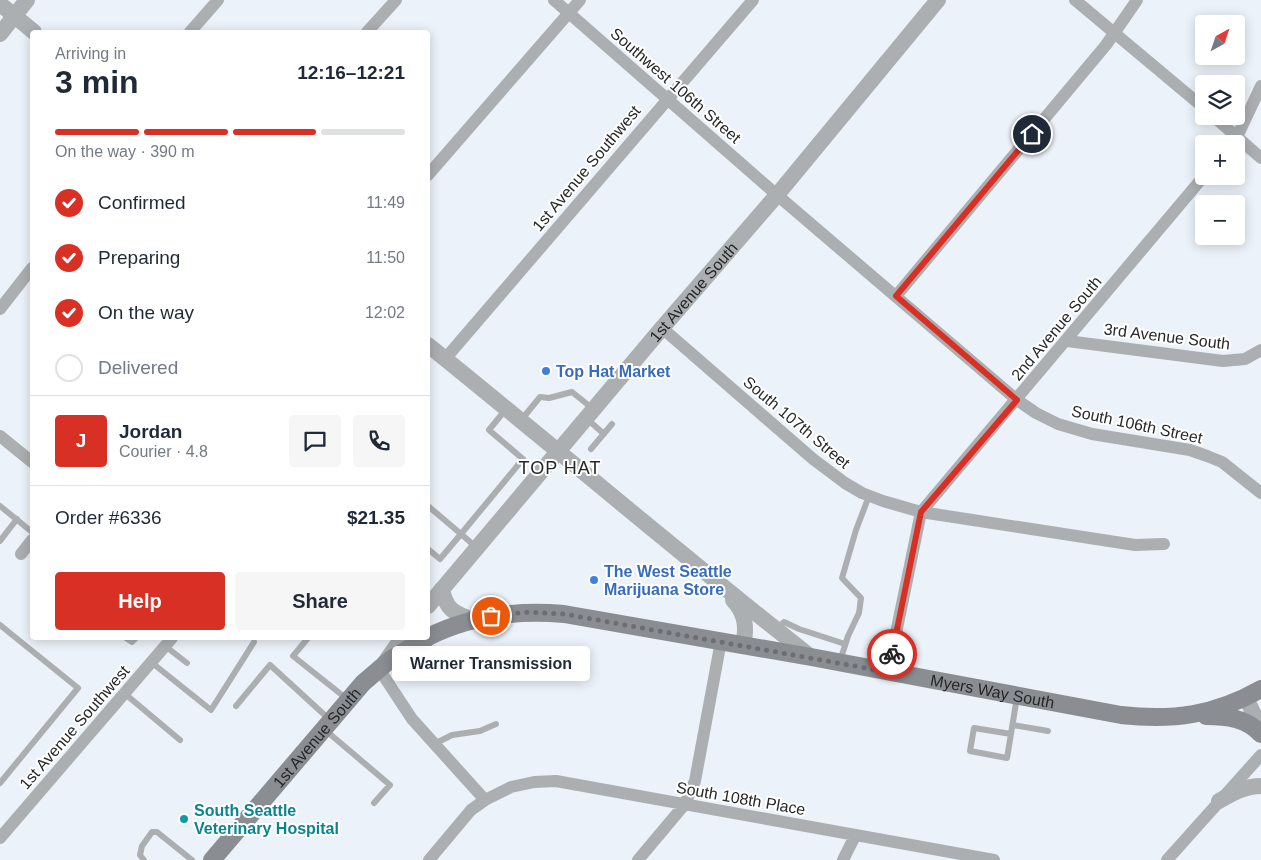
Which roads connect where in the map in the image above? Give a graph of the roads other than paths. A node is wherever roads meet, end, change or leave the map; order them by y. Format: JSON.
{"nodes":[{"id":1,"x":28,"y":0,"type":"edge"},
{"id":2,"x":218,"y":0,"type":"edge"},
{"id":3,"x":396,"y":0,"type":"edge"},
{"id":4,"x":554,"y":0,"type":"edge"},
{"id":5,"x":580,"y":0,"type":"edge"},
{"id":6,"x":752,"y":0,"type":"edge"},
{"id":7,"x":938,"y":0,"type":"edge"},
{"id":8,"x":1075,"y":0,"type":"edge"},
{"id":9,"x":1137,"y":0,"type":"edge"},
{"id":10,"x":0,"y":4,"type":"edge"},
{"id":11,"x":569,"y":14,"type":"junction"},
{"id":12,"x":14,"y":17,"type":"junction"},
{"id":13,"x":31,"y":30,"type":"edge"},
{"id":14,"x":192,"y":30,"type":"edge"},
{"id":15,"x":369,"y":30,"type":"edge"},
{"id":16,"x":0,"y":34,"type":"edge"},
{"id":17,"x":1115,"y":34,"type":"junction"},
{"id":18,"x":1261,"y":86,"type":"edge"},
{"id":19,"x":666,"y":99,"type":"junction"},
{"id":20,"x":1195,"y":101,"type":"edge"},
{"id":21,"x":1221,"y":125,"type":"edge"},
{"id":22,"x":1230,"y":135,"type":"edge"},
{"id":23,"x":1236,"y":135,"type":"edge"},
{"id":24,"x":1245,"y":147,"type":"edge"},
{"id":25,"x":1261,"y":158,"type":"edge"},
{"id":26,"x":430,"y":173,"type":"edge"},
{"id":27,"x":1197,"y":185,"type":"edge"},
{"id":28,"x":777,"y":195,"type":"junction"},
{"id":29,"x":30,"y":271,"type":"edge"},
{"id":30,"x":896,"y":296,"type":"junction"},
{"id":31,"x":0,"y":309,"type":"edge"},
{"id":32,"x":662,"y":328,"type":"junction"},
{"id":33,"x":1067,"y":341,"type":"junction"},
{"id":34,"x":430,"y":347,"type":"edge"},
{"id":35,"x":1260,"y":353,"type":"edge"},
{"id":36,"x":445,"y":359,"type":"junction"},
{"id":37,"x":1017,"y":400,"type":"junction"},
{"id":38,"x":507,"y":409,"type":"junction"},
{"id":39,"x":590,"y":414,"type":"junction"},
{"id":40,"x":521,"y":420,"type":"junction"},
{"id":41,"x":612,"y":424,"type":"dead end"},
{"id":42,"x":604,"y":434,"type":"junction"},
{"id":43,"x":0,"y":436,"type":"edge"},
{"id":44,"x":591,"y":449,"type":"dead end"},
{"id":45,"x":558,"y":450,"type":"junction"},
{"id":46,"x":30,"y":460,"type":"edge"},
{"id":47,"x":1261,"y":493,"type":"edge"},
{"id":48,"x":869,"y":496,"type":"junction"},
{"id":49,"x":0,"y":506,"type":"edge"},
{"id":50,"x":430,"y":508,"type":"edge"},
{"id":51,"x":921,"y":512,"type":"junction"},
{"id":52,"x":17,"y":519,"type":"junction"},
{"id":53,"x":30,"y":530,"type":"edge"},
{"id":54,"x":461,"y":534,"type":"junction"},
{"id":55,"x":0,"y":541,"type":"edge"},
{"id":56,"x":30,"y":543,"type":"edge"},
{"id":57,"x":1164,"y":544,"type":"dead end"},
{"id":58,"x":477,"y":547,"type":"junction"},
{"id":59,"x":430,"y":551,"type":"edge"},
{"id":60,"x":21,"y":554,"type":"dead end"},
{"id":61,"x":716,"y":582,"type":"junction"},
{"id":62,"x":432,"y":598,"type":"edge"},
{"id":63,"x":474,"y":620,"type":"junction"},
{"id":64,"x":0,"y":625,"type":"edge"},
{"id":65,"x":775,"y":629,"type":"junction"},
{"id":66,"x":430,"y":636,"type":"edge"},
{"id":67,"x":306,"y":640,"type":"edge"},
{"id":68,"x":401,"y":640,"type":"edge"},
{"id":69,"x":422,"y":640,"type":"edge"},
{"id":70,"x":721,"y":641,"type":"junction"},
{"id":71,"x":168,"y":642,"type":"edge"},
{"id":72,"x":254,"y":642,"type":"dead end"},
{"id":73,"x":845,"y":644,"type":"junction"},
{"id":74,"x":743,"y":645,"type":"junction"},
{"id":75,"x":811,"y":657,"type":"junction"},
{"id":76,"x":151,"y":662,"type":"junction"},
{"id":77,"x":840,"y":662,"type":"junction"},
{"id":78,"x":187,"y":663,"type":"dead end"},
{"id":79,"x":381,"y":667,"type":"junction"},
{"id":80,"x":888,"y":672,"type":"junction"},
{"id":81,"x":124,"y":693,"type":"junction"},
{"id":82,"x":1254,"y":694,"type":"edge"},
{"id":83,"x":1018,"y":696,"type":"junction"},
{"id":84,"x":348,"y":700,"type":"junction"},
{"id":85,"x":236,"y":706,"type":"dead end"},
{"id":86,"x":1196,"y":715,"type":"junction"},
{"id":87,"x":327,"y":724,"type":"junction"},
{"id":88,"x":496,"y":724,"type":"dead end"},
{"id":89,"x":1013,"y":725,"type":"junction"},
{"id":90,"x":1261,"y":729,"type":"edge"},
{"id":91,"x":1048,"y":731,"type":"dead end"},
{"id":92,"x":1011,"y":734,"type":"junction"},
{"id":93,"x":1261,"y":734,"type":"edge"},
{"id":94,"x":180,"y":740,"type":"dead end"},
{"id":95,"x":434,"y":744,"type":"junction"},
{"id":96,"x":1261,"y":755,"type":"edge"},
{"id":97,"x":0,"y":783,"type":"edge"},
{"id":98,"x":1261,"y":786,"type":"edge"},
{"id":99,"x":486,"y":800,"type":"junction"},
{"id":100,"x":1219,"y":801,"type":"junction"},
{"id":101,"x":374,"y":803,"type":"dead end"},
{"id":102,"x":686,"y":804,"type":"junction"},
{"id":103,"x":856,"y":836,"type":"junction"},
{"id":104,"x":0,"y":838,"type":"edge"},
{"id":105,"x":144,"y":860,"type":"edge"},
{"id":106,"x":192,"y":860,"type":"edge"},
{"id":107,"x":212,"y":860,"type":"edge"},
{"id":108,"x":429,"y":860,"type":"edge"},
{"id":109,"x":638,"y":860,"type":"edge"},
{"id":110,"x":843,"y":860,"type":"edge"},
{"id":111,"x":994,"y":860,"type":"edge"},
{"id":112,"x":1167,"y":860,"type":"edge"}],
"edges":[{"from":1,"to":12,"type":"street"},
{"from":2,"to":14,"type":"street"},
{"from":3,"to":15,"type":"street"},
{"from":4,"to":11,"type":"street","name":"Southwest 106th Street"},
{"from":5,"to":11,"type":"street"},
{"from":6,"to":19,"type":"street","name":"1st Avenue Southwest"},
{"from":7,"to":28,"type":"street","name":"1st Avenue South"},
{"from":8,"to":17,"type":"street"},
{"from":9,"to":17,"type":"street"},
{"from":10,"to":12,"type":"street"},
{"from":11,"to":19,"type":"street","name":"Southwest 106th Street"},
{"from":11,"to":26,"type":"street"},
{"from":12,"to":13,"type":"street"},
{"from":12,"to":16,"type":"street"},
{"from":17,"to":20,"type":"street"},
{"from":17,"to":30,"type":"street"},
{"from":18,"to":23,"type":"street"},
{"from":19,"to":28,"type":"street","name":"Southwest 106th Street"},
{"from":19,"to":36,"type":"street","name":"1st Avenue Southwest"},
{"from":21,"to":22,"type":"street"},
{"from":24,"to":25,"type":"street"},
{"from":27,"to":33,"type":"street","name":"2nd Avenue South"},
{"from":28,"to":30,"type":"street","name":"South 106th Street"},
{"from":28,"to":32,"type":"street","name":"1st Avenue South"},
{"from":29,"to":31,"type":"street"},
{"from":30,"to":37,"type":"street","name":"South 106th Street"},
{"from":32,"to":39,"type":"street","name":"1st Avenue South"},
{"from":32,"to":48,"type":"street","name":"South 107th Street"},
{"from":33,"to":35,"type":"street","name":"3rd Avenue South"},
{"from":33,"to":37,"type":"street","name":"2nd Avenue South"},
{"from":34,"to":36,"type":"street"},
{"from":36,"to":38,"type":"street"},
{"from":37,"to":47,"type":"street","name":"South 106th Street"},
{"from":37,"to":51,"type":"street","name":"2nd Avenue South"},
{"from":38,"to":40,"type":"street"},
{"from":38,"to":54,"type":"lane"},
{"from":39,"to":40,"type":"lane"},
{"from":39,"to":42,"type":"lane"},
{"from":39,"to":45,"type":"street","name":"1st Avenue South"},
{"from":40,"to":45,"type":"street"},
{"from":41,"to":42,"type":"lane"},
{"from":42,"to":44,"type":"lane"},
{"from":43,"to":46,"type":"street"},
{"from":45,"to":58,"type":"street","name":"1st Avenue South"},
{"from":45,"to":61,"type":"street"},
{"from":48,"to":51,"type":"street","name":"South 107th Street"},
{"from":48,"to":73,"type":"lane"},
{"from":49,"to":52,"type":"lane"},
{"from":50,"to":54,"type":"lane"},
{"from":51,"to":57,"type":"street","name":"South 107th Street"},
{"from":51,"to":80,"type":"street","name":"2nd Avenue South"},
{"from":52,"to":53,"type":"lane"},
{"from":52,"to":55,"type":"lane"},
{"from":54,"to":58,"type":"lane"},
{"from":54,"to":59,"type":"lane"},
{"from":56,"to":60,"type":"street"},
{"from":58,"to":62,"type":"street","name":"1st Avenue South"},
{"from":61,"to":65,"type":"street"},
{"from":61,"to":74,"type":"street"},
{"from":62,"to":63,"type":"street"},
{"from":63,"to":66,"type":"main road","name":"Myers Way South"},
{"from":63,"to":70,"type":"main road","name":"Myers Way South"},
{"from":64,"to":97,"type":"lane"},
{"from":65,"to":73,"type":"lane"},
{"from":65,"to":75,"type":"street"},
{"from":67,"to":84,"type":"lane"},
{"from":68,"to":79,"type":"street","name":"1st Avenue South"},
{"from":69,"to":79,"type":"main road","name":"Myers Way South"},
{"from":70,"to":74,"type":"main road","name":"Myers Way South"},
{"from":70,"to":102,"type":"street"},
{"from":71,"to":76,"type":"street","name":"1st Avenue Southwest"},
{"from":71,"to":78,"type":"lane"},
{"from":72,"to":76,"type":"lane"},
{"from":73,"to":77,"type":"lane"},
{"from":74,"to":75,"type":"main road","name":"Myers Way South"},
{"from":75,"to":77,"type":"main road","name":"Myers Way South"},
{"from":76,"to":81,"type":"street","name":"1st Avenue Southwest"},
{"from":77,"to":80,"type":"main road","name":"Myers Way South"},
{"from":79,"to":84,"type":"main road","name":"1st Avenue South"},
{"from":79,"to":95,"type":"street"},
{"from":80,"to":83,"type":"main road","name":"Myers Way South"},
{"from":81,"to":94,"type":"lane"},
{"from":81,"to":104,"type":"street","name":"1st Avenue Southwest"},
{"from":82,"to":86,"type":"main road","name":"Myers Way South"},
{"from":82,"to":90,"type":"street"},
{"from":83,"to":86,"type":"main road","name":"Myers Way South"},
{"from":83,"to":89,"type":"lane"},
{"from":84,"to":87,"type":"main road","name":"1st Avenue South"},
{"from":85,"to":87,"type":"lane"},
{"from":86,"to":93,"type":"main road"},
{"from":87,"to":101,"type":"lane"},
{"from":87,"to":107,"type":"main road","name":"1st Avenue South"},
{"from":88,"to":95,"type":"lane"},
{"from":89,"to":91,"type":"lane"},
{"from":89,"to":92,"type":"lane"},
{"from":92,"to":92,"type":"lane"},
{"from":95,"to":99,"type":"street"},
{"from":96,"to":100,"type":"street"},
{"from":98,"to":100,"type":"street"},
{"from":99,"to":102,"type":"street","name":"South 108th Place"},
{"from":99,"to":108,"type":"street","name":"South 108th Place"},
{"from":100,"to":112,"type":"street"},
{"from":102,"to":103,"type":"street","name":"South 108th Place"},
{"from":102,"to":109,"type":"street"},
{"from":103,"to":110,"type":"street"},
{"from":103,"to":111,"type":"street","name":"South 108th Place"},
{"from":105,"to":106,"type":"lane"}]}
